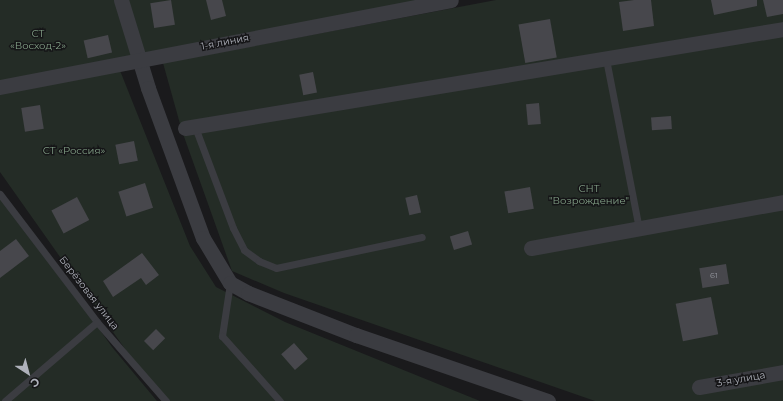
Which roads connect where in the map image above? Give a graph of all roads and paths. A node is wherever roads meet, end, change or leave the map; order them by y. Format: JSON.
{"nodes":[{"id":1,"x":122,"y":0,"type":"edge"},
{"id":2,"x":451,"y":0,"type":"edge"},
{"id":3,"x":783,"y":29,"type":"edge"},
{"id":4,"x":140,"y":58,"type":"junction"},
{"id":5,"x":606,"y":59,"type":"junction"},
{"id":6,"x":0,"y":87,"type":"edge"},
{"id":7,"x":190,"y":128,"type":"joint"},
{"id":8,"x":0,"y":194,"type":"edge"},
{"id":9,"x":783,"y":202,"type":"edge"},
{"id":10,"x":639,"y":228,"type":"junction"},
{"id":11,"x":422,"y":237,"type":"dead end"},
{"id":12,"x":531,"y":248,"type":"dead end"},
{"id":13,"x":230,"y":283,"type":"junction"},
{"id":14,"x":97,"y":322,"type":"junction"},
{"id":15,"x":783,"y":372,"type":"edge"},
{"id":16,"x":699,"y":387,"type":"dead end"},
{"id":17,"x":5,"y":401,"type":"edge"},
{"id":18,"x":166,"y":401,"type":"edge"},
{"id":19,"x":280,"y":401,"type":"edge"},
{"id":20,"x":548,"y":401,"type":"edge"}],
"edges":[{"from":1,"to":4,"type":"street"},
{"from":2,"to":4,"type":"street","name":"1-я линия"},
{"from":3,"to":5,"type":"street"},
{"from":4,"to":6,"type":"street","name":"1-я линия"},
{"from":4,"to":13,"type":"street"},
{"from":5,"to":7,"type":"street"},
{"from":5,"to":10,"type":"lane"},
{"from":7,"to":11,"type":"lane"},
{"from":8,"to":14,"type":"lane","name":"Берёзовая улица"},
{"from":9,"to":10,"type":"street"},
{"from":10,"to":12,"type":"street"},
{"from":13,"to":19,"type":"lane"},
{"from":13,"to":20,"type":"street"},
{"from":14,"to":17,"type":"lane"},
{"from":14,"to":18,"type":"lane","name":"Берёзовая улица"},
{"from":15,"to":16,"type":"street","name":"3-я улица"}]}
